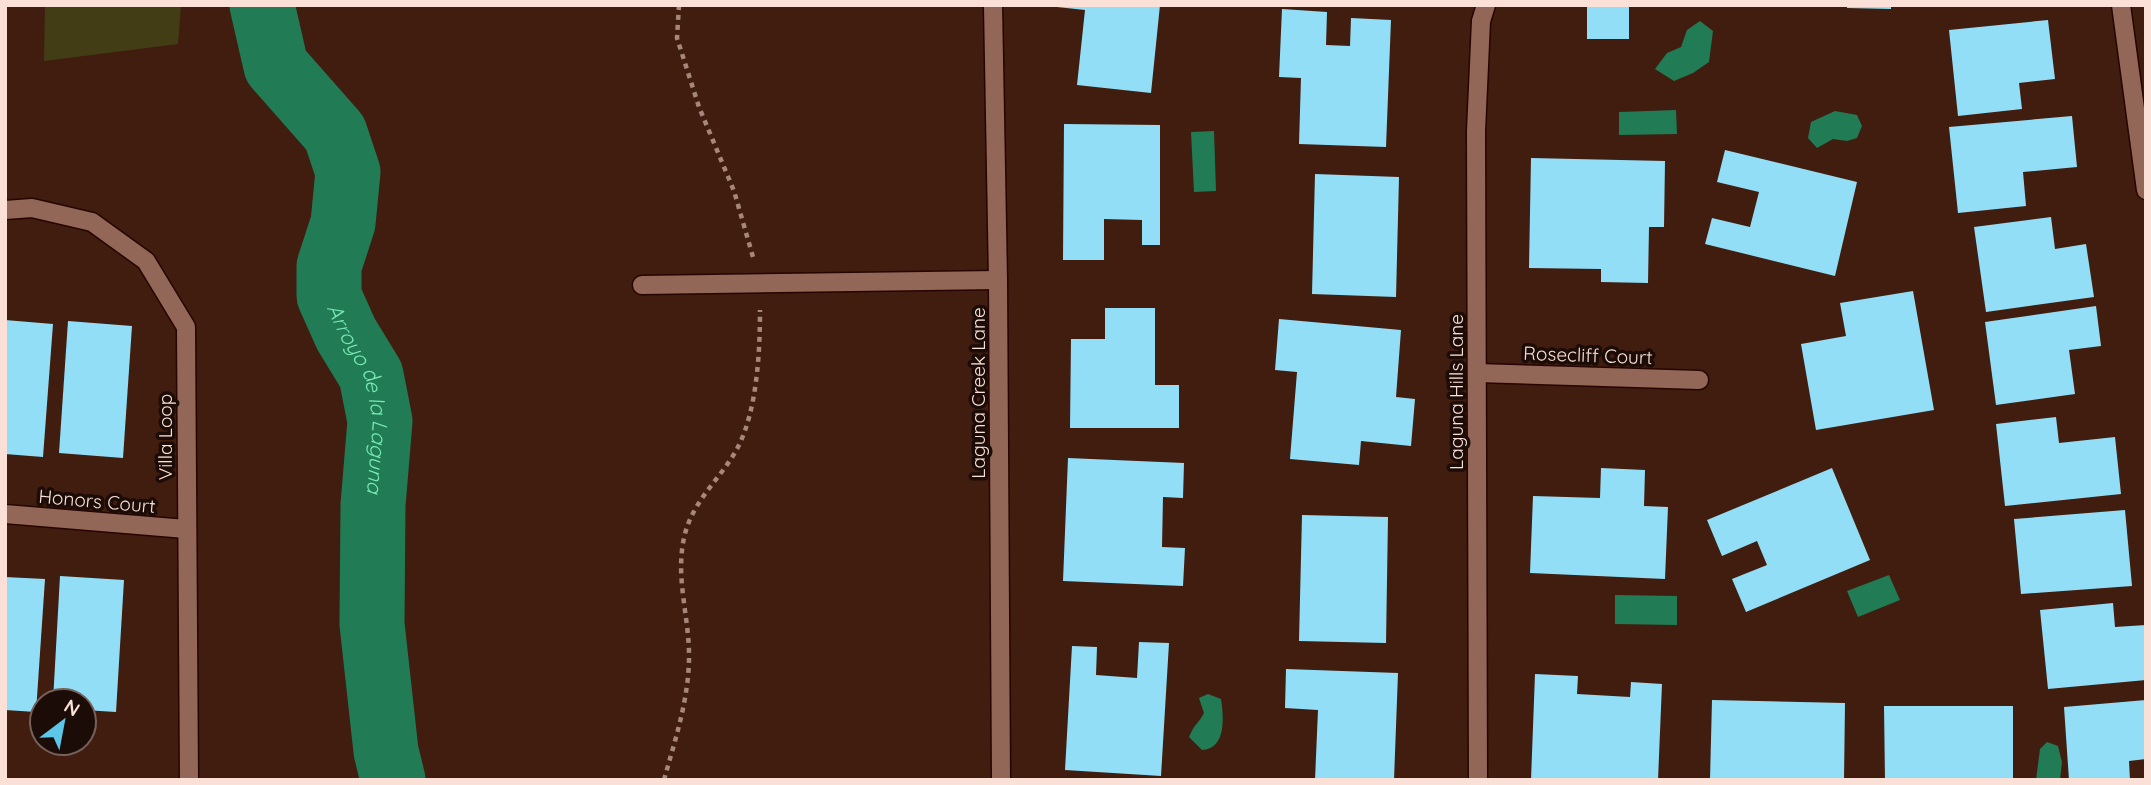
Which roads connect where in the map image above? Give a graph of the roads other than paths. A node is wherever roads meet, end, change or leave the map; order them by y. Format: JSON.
{"nodes":[{"id":1,"x":993,"y":5,"type":"edge"},
{"id":2,"x":1486,"y":5,"type":"edge"},
{"id":3,"x":2121,"y":5,"type":"edge"},
{"id":4,"x":2146,"y":190,"type":"edge"},
{"id":5,"x":5,"y":210,"type":"edge"},
{"id":6,"x":998,"y":280,"type":"junction"},
{"id":7,"x":642,"y":285,"type":"dead end"},
{"id":8,"x":1477,"y":373,"type":"junction"},
{"id":9,"x":1699,"y":380,"type":"dead end"},
{"id":10,"x":5,"y":514,"type":"edge"},
{"id":11,"x":186,"y":529,"type":"junction"},
{"id":12,"x":189,"y":780,"type":"edge"},
{"id":13,"x":1001,"y":780,"type":"edge"},
{"id":14,"x":1478,"y":780,"type":"edge"}],
"edges":[{"from":1,"to":6,"type":"street","name":"Laguna Creek Lane"},
{"from":2,"to":8,"type":"street","name":"Laguna Hills Lane"},
{"from":3,"to":4,"type":"street"},
{"from":5,"to":11,"type":"street","name":"Villa Loop"},
{"from":6,"to":7,"type":"street"},
{"from":6,"to":13,"type":"street","name":"Laguna Creek Lane"},
{"from":8,"to":9,"type":"street","name":"Rosecliff Court"},
{"from":8,"to":14,"type":"street","name":"Laguna Hills Lane"},
{"from":10,"to":11,"type":"street","name":"Honors Court"},
{"from":11,"to":12,"type":"street","name":"Villa Loop"}]}
